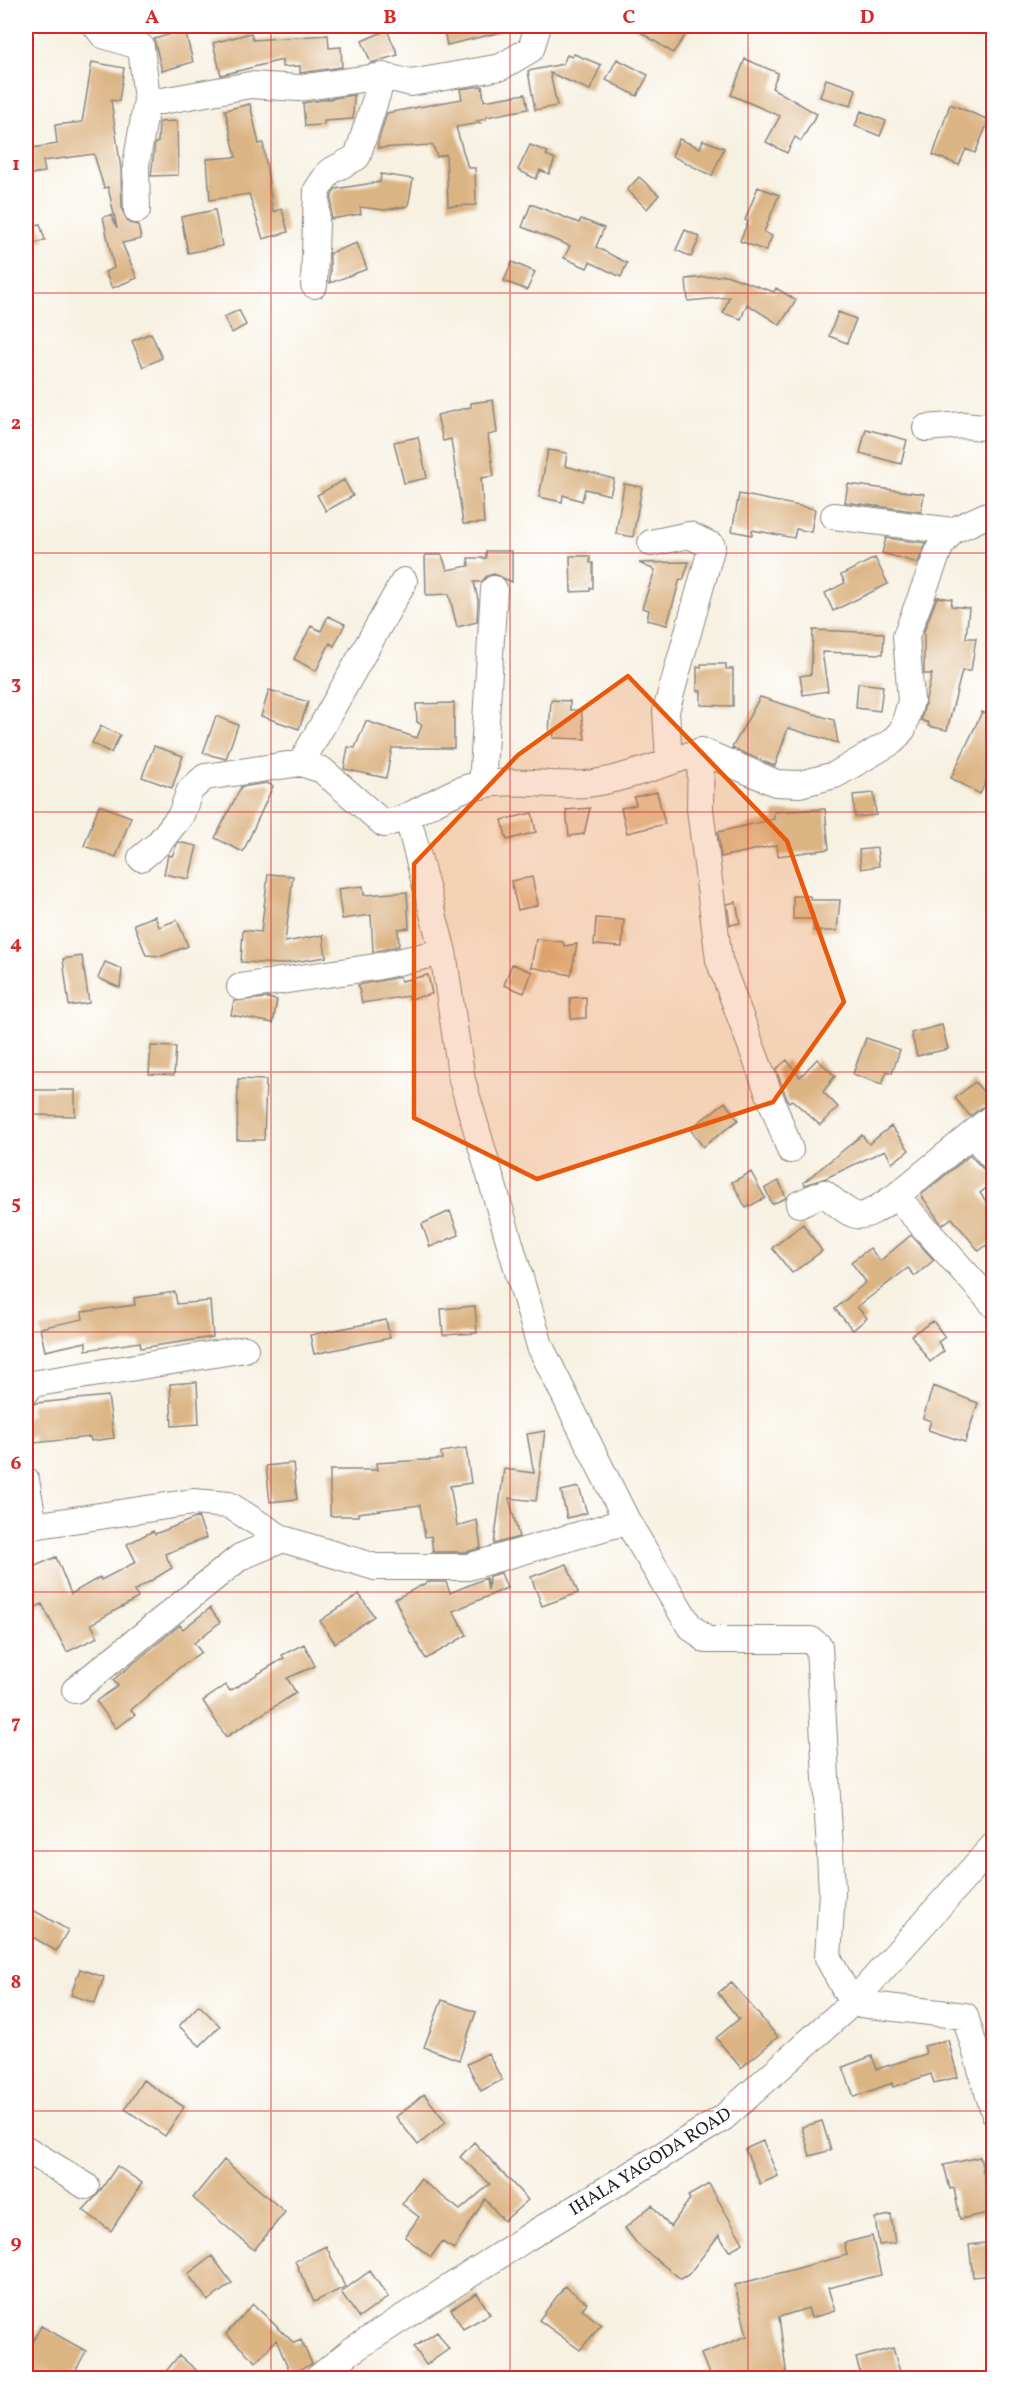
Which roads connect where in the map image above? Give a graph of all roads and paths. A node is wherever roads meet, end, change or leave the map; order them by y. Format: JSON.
{"nodes":[{"id":1,"x":96,"y":26,"type":"edge"},
{"id":2,"x":538,"y":26,"type":"edge"},
{"id":3,"x":383,"y":76,"type":"junction"},
{"id":4,"x":147,"y":100,"type":"junction"},
{"id":5,"x":137,"y":210,"type":"dead end"},
{"id":6,"x":314,"y":285,"type":"dead end"},
{"id":7,"x":926,"y":428,"type":"dead end"},
{"id":8,"x":993,"y":428,"type":"edge"},
{"id":9,"x":993,"y":512,"type":"edge"},
{"id":10,"x":834,"y":516,"type":"dead end"},
{"id":11,"x":952,"y":531,"type":"junction"},
{"id":12,"x":651,"y":543,"type":"dead end"},
{"id":13,"x":404,"y":581,"type":"dead end"},
{"id":14,"x":494,"y":589,"type":"dead end"},
{"id":15,"x":701,"y":751,"type":"junction"},
{"id":16,"x":669,"y":762,"type":"junction"},
{"id":17,"x":301,"y":763,"type":"junction"},
{"id":18,"x":482,"y":786,"type":"junction"},
{"id":19,"x":408,"y":818,"type":"junction"},
{"id":20,"x":141,"y":858,"type":"dead end"},
{"id":21,"x":443,"y":952,"type":"junction"},
{"id":22,"x":240,"y":987,"type":"dead end"},
{"id":23,"x":993,"y":1116,"type":"edge"},
{"id":24,"x":972,"y":1134,"type":"junction"},
{"id":25,"x":790,"y":1150,"type":"dead end"},
{"id":26,"x":993,"y":1160,"type":"edge"},
{"id":27,"x":896,"y":1196,"type":"junction"},
{"id":28,"x":799,"y":1204,"type":"dead end"},
{"id":29,"x":993,"y":1305,"type":"edge"},
{"id":30,"x":245,"y":1349,"type":"dead end"},
{"id":31,"x":26,"y":1392,"type":"edge"},
{"id":32,"x":26,"y":1480,"type":"edge"},
{"id":33,"x":627,"y":1521,"type":"junction"},
{"id":34,"x":30,"y":1526,"type":"edge"},
{"id":35,"x":284,"y":1539,"type":"junction"},
{"id":36,"x":75,"y":1690,"type":"dead end"},
{"id":37,"x":993,"y":1845,"type":"edge"},
{"id":38,"x":852,"y":2003,"type":"junction"},
{"id":39,"x":993,"y":2112,"type":"edge"},
{"id":40,"x":26,"y":2149,"type":"edge"},
{"id":41,"x":86,"y":2186,"type":"dead end"},
{"id":42,"x":318,"y":2379,"type":"edge"}],
"edges":[{"from":1,"to":4,"type":"street"},
{"from":2,"to":3,"type":"street"},
{"from":3,"to":4,"type":"street"},
{"from":3,"to":6,"type":"street"},
{"from":4,"to":5,"type":"street"},
{"from":7,"to":8,"type":"street"},
{"from":9,"to":11,"type":"street"},
{"from":10,"to":11,"type":"street"},
{"from":11,"to":15,"type":"street"},
{"from":12,"to":16,"type":"street"},
{"from":13,"to":17,"type":"street"},
{"from":14,"to":18,"type":"street"},
{"from":15,"to":16,"type":"street"},
{"from":15,"to":25,"type":"street"},
{"from":16,"to":18,"type":"street"},
{"from":17,"to":19,"type":"street"},
{"from":17,"to":20,"type":"street"},
{"from":18,"to":19,"type":"street"},
{"from":19,"to":21,"type":"street"},
{"from":21,"to":22,"type":"street"},
{"from":21,"to":33,"type":"street"},
{"from":23,"to":24,"type":"street"},
{"from":24,"to":26,"type":"street"},
{"from":24,"to":27,"type":"street"},
{"from":27,"to":28,"type":"street"},
{"from":27,"to":29,"type":"street"},
{"from":30,"to":31,"type":"street"},
{"from":32,"to":34,"type":"street"},
{"from":33,"to":35,"type":"street"},
{"from":33,"to":38,"type":"street"},
{"from":34,"to":35,"type":"street"},
{"from":35,"to":36,"type":"street"},
{"from":37,"to":38,"type":"street","name":"IHALA YAGODA ROAD"},
{"from":38,"to":39,"type":"street"},
{"from":38,"to":42,"type":"street","name":"IHALA YAGODA ROAD"},
{"from":40,"to":41,"type":"street"}]}
